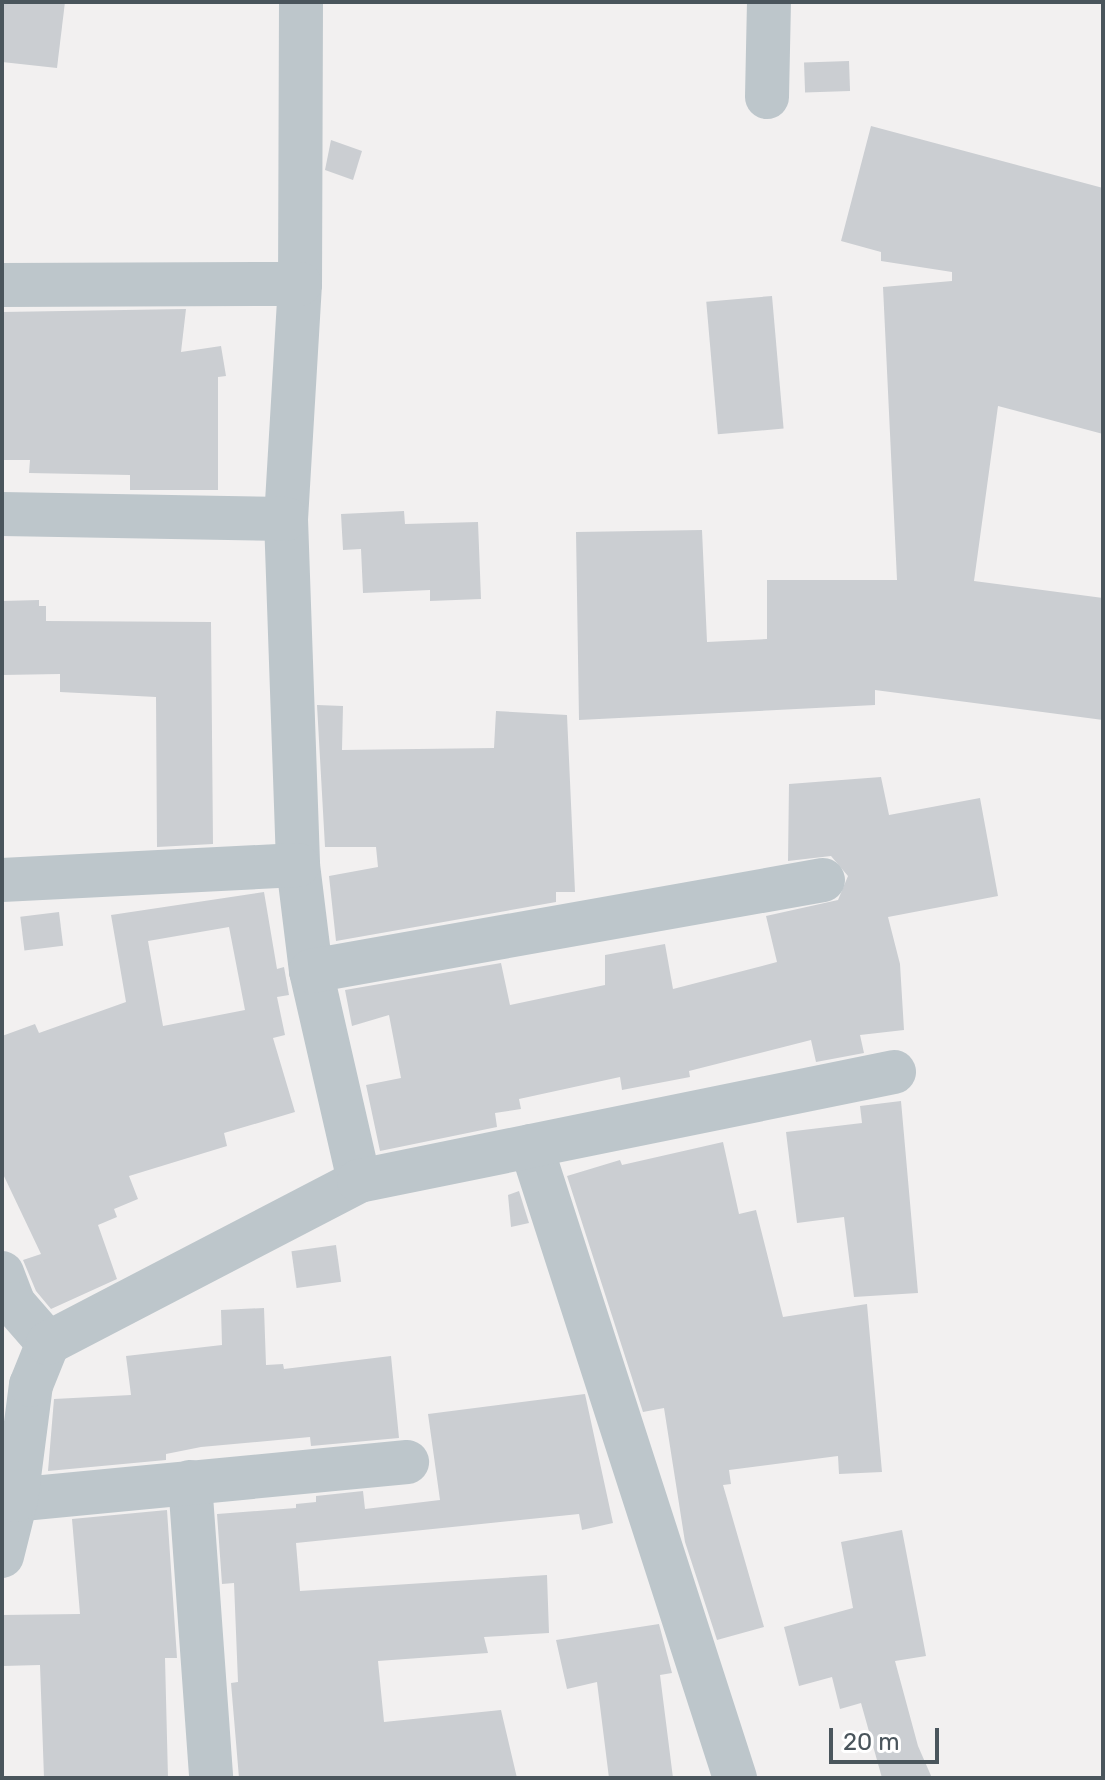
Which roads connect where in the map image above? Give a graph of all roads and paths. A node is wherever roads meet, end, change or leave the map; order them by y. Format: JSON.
{"nodes":[{"id":1,"x":301,"y":2,"type":"edge"},
{"id":2,"x":769,"y":2,"type":"edge"},
{"id":3,"x":767,"y":97,"type":"dead end"},
{"id":4,"x":300,"y":284,"type":"junction"},
{"id":5,"x":2,"y":285,"type":"edge"},
{"id":6,"x":2,"y":514,"type":"edge"},
{"id":7,"x":286,"y":519,"type":"junction"},
{"id":8,"x":298,"y":865,"type":"junction"},
{"id":9,"x":2,"y":880,"type":"edge"},
{"id":10,"x":823,"y":880,"type":"dead end"},
{"id":11,"x":311,"y":971,"type":"junction"},
{"id":12,"x":894,"y":1072,"type":"dead end"},
{"id":13,"x":531,"y":1146,"type":"junction"},
{"id":14,"x":359,"y":1181,"type":"junction"},
{"id":15,"x":2,"y":1273,"type":"edge"},
{"id":16,"x":48,"y":1343,"type":"junction"},
{"id":17,"x":407,"y":1462,"type":"dead end"},
{"id":18,"x":190,"y":1482,"type":"junction"},
{"id":19,"x":9,"y":1500,"type":"edge"},
{"id":20,"x":2,"y":1556,"type":"edge"},
{"id":21,"x":211,"y":1778,"type":"edge"},
{"id":22,"x":735,"y":1778,"type":"edge"}],
"edges":[{"from":1,"to":4,"type":"street"},
{"from":2,"to":3,"type":"street"},
{"from":4,"to":5,"type":"street"},
{"from":4,"to":7,"type":"street"},
{"from":6,"to":7,"type":"street"},
{"from":7,"to":8,"type":"street"},
{"from":8,"to":9,"type":"street"},
{"from":8,"to":11,"type":"street"},
{"from":10,"to":11,"type":"street"},
{"from":11,"to":14,"type":"street"},
{"from":12,"to":13,"type":"street"},
{"from":13,"to":14,"type":"street"},
{"from":13,"to":22,"type":"street"},
{"from":14,"to":16,"type":"street"},
{"from":15,"to":16,"type":"street"},
{"from":16,"to":19,"type":"street"},
{"from":17,"to":18,"type":"street"},
{"from":18,"to":19,"type":"street"},
{"from":18,"to":21,"type":"street"},
{"from":19,"to":20,"type":"street"}]}
